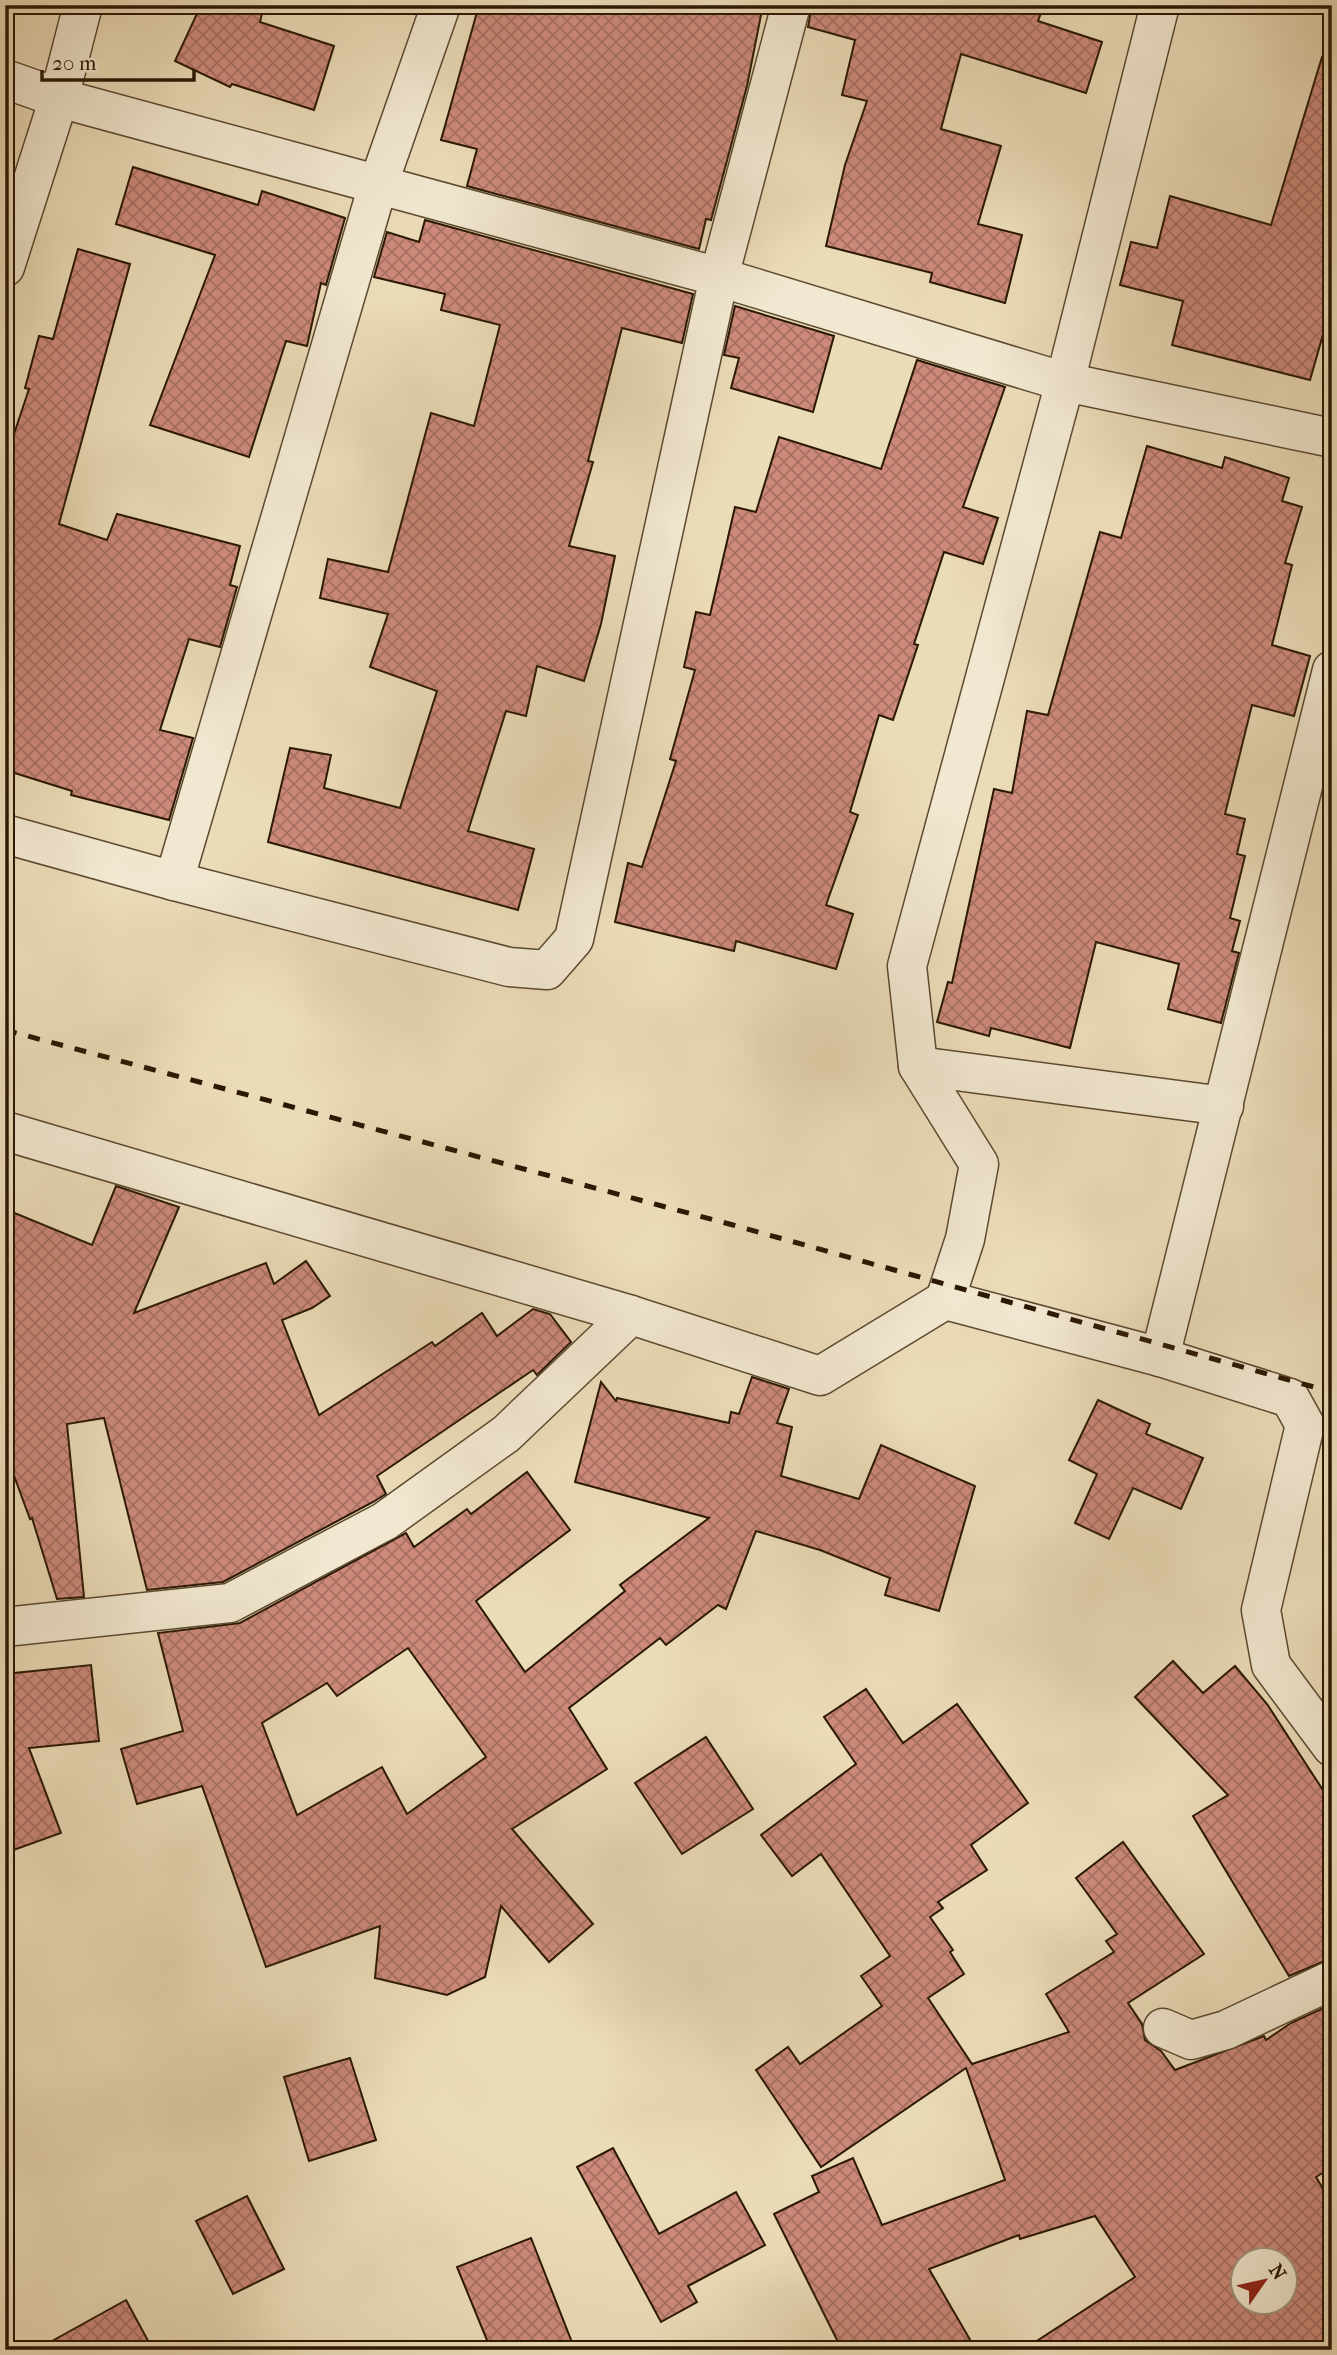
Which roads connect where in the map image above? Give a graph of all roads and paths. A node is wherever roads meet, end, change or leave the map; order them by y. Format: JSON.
{"nodes":[{"id":1,"x":83,"y":5,"type":"edge"},
{"id":2,"x":441,"y":5,"type":"edge"},
{"id":3,"x":791,"y":5,"type":"edge"},
{"id":4,"x":1160,"y":5,"type":"edge"},
{"id":5,"x":5,"y":79,"type":"edge"},
{"id":6,"x":59,"y":99,"type":"junction"},
{"id":7,"x":378,"y":185,"type":"junction"},
{"id":8,"x":5,"y":267,"type":"edge"},
{"id":9,"x":719,"y":277,"type":"junction"},
{"id":10,"x":1065,"y":382,"type":"junction"},
{"id":11,"x":1332,"y":438,"type":"edge"},
{"id":12,"x":1332,"y":670,"type":"edge"},
{"id":13,"x":5,"y":834,"type":"edge"},
{"id":14,"x":174,"y":881,"type":"junction"},
{"id":15,"x":918,"y":1066,"type":"junction"},
{"id":16,"x":1224,"y":1106,"type":"junction"},
{"id":17,"x":5,"y":1131,"type":"edge"},
{"id":18,"x":945,"y":1300,"type":"junction"},
{"id":19,"x":631,"y":1315,"type":"junction"},
{"id":20,"x":1160,"y":1357,"type":"junction"},
{"id":21,"x":5,"y":1627,"type":"edge"},
{"id":22,"x":1332,"y":1747,"type":"edge"},
{"id":23,"x":1332,"y":1980,"type":"edge"},
{"id":24,"x":1163,"y":2028,"type":"dead end"}],
"edges":[{"from":1,"to":6,"type":"street"},
{"from":2,"to":7,"type":"street"},
{"from":3,"to":9,"type":"street"},
{"from":4,"to":10,"type":"street"},
{"from":5,"to":6,"type":"street"},
{"from":6,"to":7,"type":"street"},
{"from":6,"to":8,"type":"street"},
{"from":7,"to":9,"type":"street"},
{"from":7,"to":14,"type":"street"},
{"from":9,"to":10,"type":"street"},
{"from":9,"to":14,"type":"street"},
{"from":10,"to":11,"type":"street"},
{"from":10,"to":15,"type":"street"},
{"from":12,"to":16,"type":"street"},
{"from":13,"to":14,"type":"street"},
{"from":15,"to":16,"type":"street"},
{"from":15,"to":18,"type":"street"},
{"from":16,"to":20,"type":"street"},
{"from":17,"to":19,"type":"street"},
{"from":18,"to":19,"type":"street"},
{"from":18,"to":20,"type":"street"},
{"from":19,"to":21,"type":"street"},
{"from":20,"to":22,"type":"street"},
{"from":23,"to":24,"type":"street"}]}
